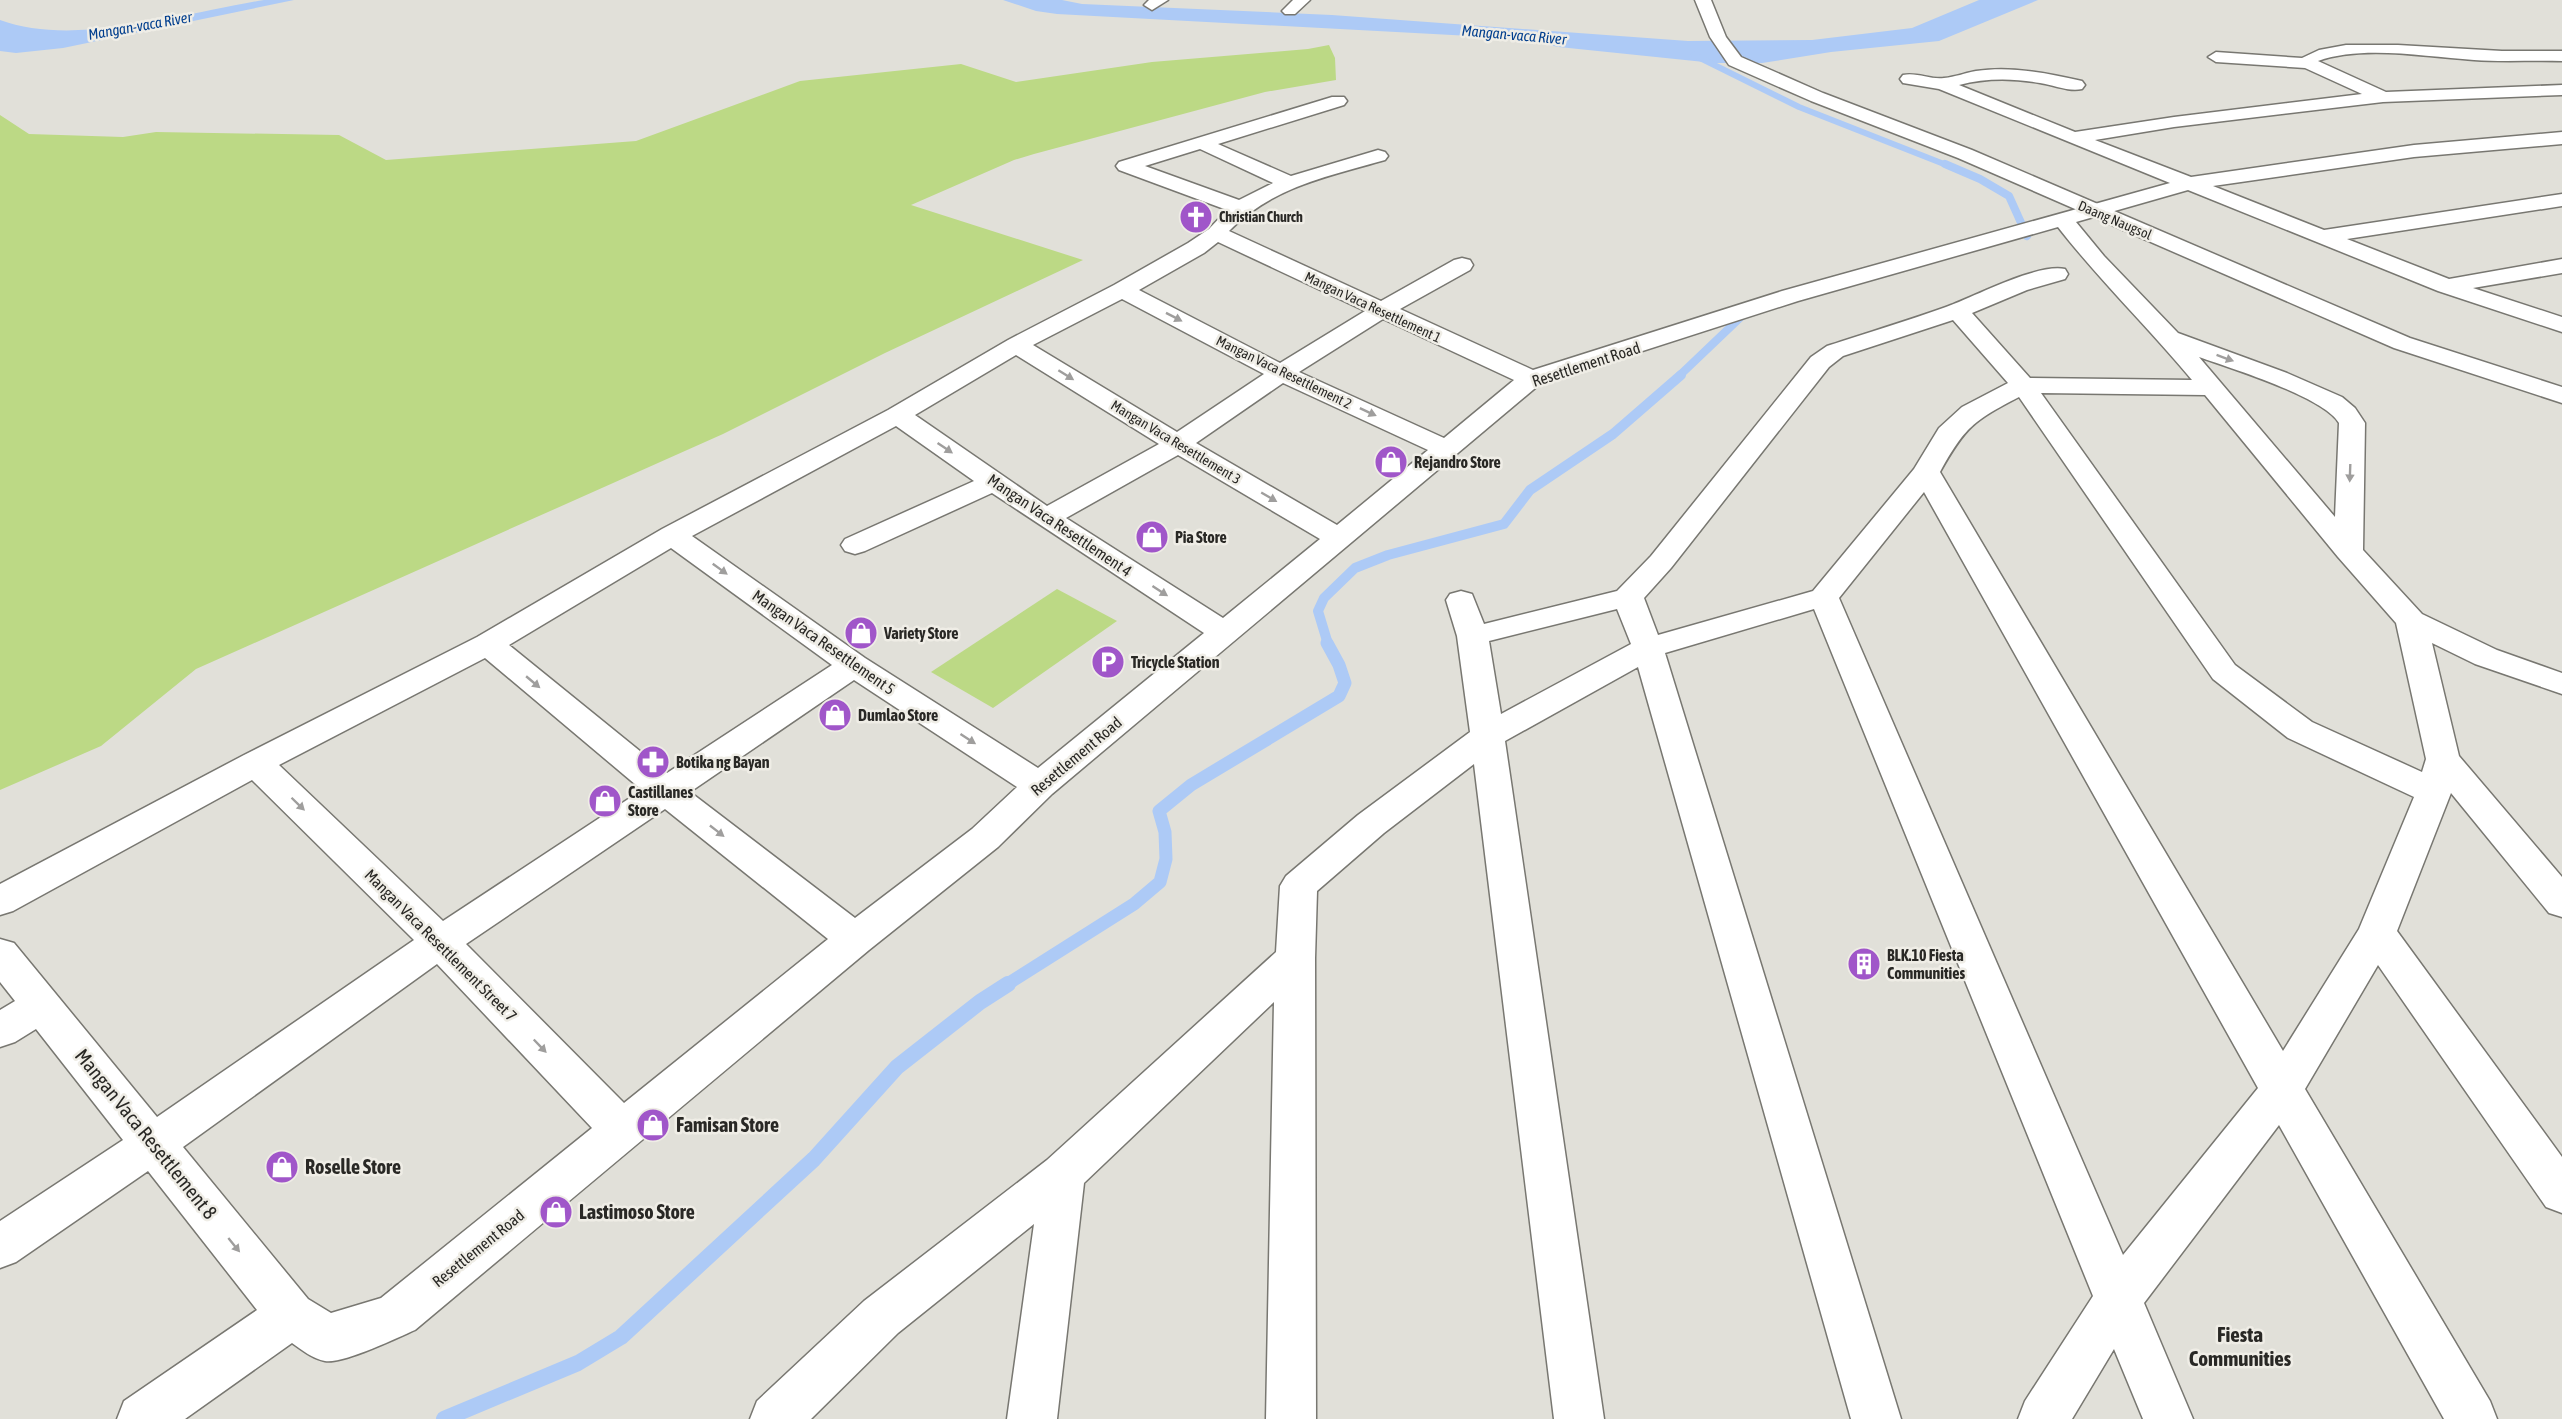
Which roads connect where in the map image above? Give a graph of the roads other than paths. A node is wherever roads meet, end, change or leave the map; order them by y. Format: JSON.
{"nodes":[{"id":1,"x":1302,"y":0,"type":"edge"},
{"id":2,"x":1703,"y":0,"type":"edge"},
{"id":3,"x":1290,"y":11,"type":"dead end"},
{"id":4,"x":2562,"y":56,"type":"edge"},
{"id":5,"x":2216,"y":57,"type":"dead end"},
{"id":6,"x":2309,"y":63,"type":"junction"},
{"id":7,"x":1908,"y":79,"type":"dead end"},
{"id":8,"x":1943,"y":84,"type":"junction"},
{"id":9,"x":2076,"y":85,"type":"dead end"},
{"id":10,"x":2562,"y":90,"type":"edge"},
{"id":11,"x":2384,"y":98,"type":"junction"},
{"id":12,"x":1338,"y":101,"type":"dead end"},
{"id":13,"x":2075,"y":137,"type":"junction"},
{"id":14,"x":2562,"y":138,"type":"edge"},
{"id":15,"x":1201,"y":144,"type":"junction"},
{"id":16,"x":1378,"y":156,"type":"dead end"},
{"id":17,"x":1290,"y":183,"type":"junction"},
{"id":18,"x":2187,"y":184,"type":"junction"},
{"id":19,"x":2562,"y":200,"type":"edge"},
{"id":20,"x":1240,"y":208,"type":"junction"},
{"id":21,"x":2078,"y":215,"type":"junction"},
{"id":22,"x":1216,"y":233,"type":"junction"},
{"id":23,"x":2323,"y":236,"type":"junction"},
{"id":24,"x":1462,"y":265,"type":"dead end"},
{"id":25,"x":2562,"y":266,"type":"edge"},
{"id":26,"x":2057,"y":274,"type":"dead end"},
{"id":27,"x":2446,"y":286,"type":"junction"},
{"id":28,"x":1122,"y":290,"type":"junction"},
{"id":29,"x":1380,"y":311,"type":"junction"},
{"id":30,"x":1957,"y":311,"type":"junction"},
{"id":31,"x":2562,"y":326,"type":"edge"},
{"id":32,"x":2170,"y":338,"type":"junction"},
{"id":33,"x":1016,"y":345,"type":"junction"},
{"id":34,"x":1281,"y":373,"type":"junction"},
{"id":35,"x":1531,"y":379,"type":"junction"},
{"id":36,"x":2023,"y":385,"type":"junction"},
{"id":37,"x":2210,"y":388,"type":"junction"},
{"id":38,"x":2562,"y":395,"type":"edge"},
{"id":39,"x":897,"y":415,"type":"junction"},
{"id":40,"x":1178,"y":444,"type":"junction"},
{"id":41,"x":1447,"y":449,"type":"junction"},
{"id":42,"x":1926,"y":472,"type":"junction"},
{"id":43,"x":994,"y":482,"type":"junction"},
{"id":44,"x":1046,"y":518,"type":"junction"},
{"id":45,"x":672,"y":535,"type":"junction"},
{"id":46,"x":1337,"y":537,"type":"junction"},
{"id":47,"x":855,"y":546,"type":"dead end"},
{"id":48,"x":2348,"y":550,"type":"junction"},
{"id":49,"x":1629,"y":597,"type":"junction"},
{"id":50,"x":1824,"y":597,"type":"junction"},
{"id":51,"x":1461,"y":600,"type":"dead end"},
{"id":52,"x":2410,"y":621,"type":"junction"},
{"id":53,"x":1225,"y":633,"type":"junction"},
{"id":54,"x":1473,"y":636,"type":"junction"},
{"id":55,"x":488,"y":645,"type":"junction"},
{"id":56,"x":1647,"y":648,"type":"junction"},
{"id":57,"x":854,"y":665,"type":"junction"},
{"id":58,"x":2562,"y":684,"type":"edge"},
{"id":59,"x":1487,"y":735,"type":"junction"},
{"id":60,"x":256,"y":764,"type":"junction"},
{"id":61,"x":2438,"y":776,"type":"junction"},
{"id":62,"x":1040,"y":785,"type":"junction"},
{"id":63,"x":667,"y":792,"type":"junction"},
{"id":64,"x":0,"y":901,"type":"edge"},
{"id":65,"x":2562,"y":903,"type":"edge"},
{"id":66,"x":2377,"y":933,"type":"junction"},
{"id":67,"x":855,"y":939,"type":"junction"},
{"id":68,"x":440,"y":942,"type":"junction"},
{"id":69,"x":0,"y":954,"type":"edge"},
{"id":70,"x":1295,"y":958,"type":"junction"},
{"id":71,"x":43,"y":1005,"type":"junction"},
{"id":72,"x":0,"y":1030,"type":"edge"},
{"id":73,"x":2283,"y":1088,"type":"junction"},
{"id":74,"x":622,"y":1130,"type":"junction"},
{"id":75,"x":153,"y":1144,"type":"junction"},
{"id":76,"x":1063,"y":1174,"type":"junction"},
{"id":77,"x":2562,"y":1193,"type":"edge"},
{"id":78,"x":0,"y":1247,"type":"edge"},
{"id":79,"x":2117,"y":1300,"type":"junction"},
{"id":80,"x":291,"y":1315,"type":"junction"},
{"id":81,"x":142,"y":1419,"type":"edge"},
{"id":82,"x":775,"y":1419,"type":"edge"},
{"id":83,"x":1032,"y":1419,"type":"edge"},
{"id":84,"x":1291,"y":1419,"type":"edge"},
{"id":85,"x":1579,"y":1419,"type":"edge"},
{"id":86,"x":1876,"y":1419,"type":"edge"},
{"id":87,"x":2043,"y":1419,"type":"edge"},
{"id":88,"x":2168,"y":1419,"type":"edge"},
{"id":89,"x":2472,"y":1419,"type":"edge"}],
"edges":[{"from":1,"to":3,"type":"street"},
{"from":2,"to":21,"type":"street","name":"Daang Naugsol"},
{"from":4,"to":6,"type":"street"},
{"from":5,"to":6,"type":"street"},
{"from":6,"to":11,"type":"street"},
{"from":7,"to":8,"type":"street"},
{"from":8,"to":9,"type":"street"},
{"from":8,"to":13,"type":"street"},
{"from":10,"to":11,"type":"street"},
{"from":11,"to":13,"type":"street"},
{"from":12,"to":15,"type":"street"},
{"from":13,"to":18,"type":"street"},
{"from":14,"to":18,"type":"street","name":"Resettlement Road"},
{"from":15,"to":17,"type":"street"},
{"from":15,"to":20,"type":"street"},
{"from":16,"to":17,"type":"street"},
{"from":17,"to":20,"type":"street"},
{"from":18,"to":21,"type":"street","name":"Resettlement Road"},
{"from":18,"to":23,"type":"street"},
{"from":19,"to":23,"type":"street"},
{"from":20,"to":22,"type":"street"},
{"from":21,"to":32,"type":"street"},
{"from":21,"to":35,"type":"street","name":"Resettlement Road"},
{"from":21,"to":38,"type":"street","name":"Daang Naugsol"},
{"from":22,"to":28,"type":"street"},
{"from":22,"to":29,"type":"street","name":"Mangan Vaca Resettlement 1"},
{"from":23,"to":27,"type":"street"},
{"from":24,"to":29,"type":"street"},
{"from":25,"to":27,"type":"street"},
{"from":26,"to":30,"type":"street"},
{"from":27,"to":31,"type":"street"},
{"from":28,"to":33,"type":"street"},
{"from":28,"to":34,"type":"street","name":"Mangan Vaca Resettlement 2","one_way":true},
{"from":29,"to":34,"type":"street"},
{"from":29,"to":35,"type":"street","name":"Mangan Vaca Resettlement 1"},
{"from":30,"to":36,"type":"street"},
{"from":30,"to":49,"type":"street"},
{"from":32,"to":37,"type":"street"},
{"from":32,"to":48,"type":"street","one_way":true},
{"from":33,"to":39,"type":"street"},
{"from":33,"to":40,"type":"street","name":"Mangan Vaca Resettlement 3","one_way":true},
{"from":34,"to":40,"type":"street"},
{"from":34,"to":41,"type":"street","name":"Mangan Vaca Resettlement 2","one_way":true},
{"from":35,"to":41,"type":"street","name":"Resettlement Road"},
{"from":36,"to":37,"type":"street"},
{"from":36,"to":42,"type":"street"},
{"from":36,"to":61,"type":"street"},
{"from":37,"to":48,"type":"street"},
{"from":39,"to":43,"type":"street","name":"Mangan Vaca Resettlement 4","one_way":true},
{"from":39,"to":45,"type":"street"},
{"from":40,"to":44,"type":"street"},
{"from":40,"to":46,"type":"street","name":"Mangan Vaca Resettlement 3","one_way":true},
{"from":41,"to":46,"type":"street","name":"Resettlement Road"},
{"from":42,"to":50,"type":"street"},
{"from":42,"to":73,"type":"street"},
{"from":43,"to":44,"type":"street","name":"Mangan Vaca Resettlement 4"},
{"from":43,"to":47,"type":"street"},
{"from":44,"to":53,"type":"street","name":"Mangan Vaca Resettlement 4","one_way":true},
{"from":45,"to":55,"type":"street"},
{"from":45,"to":57,"type":"street","name":"Mangan Vaca Resettlement 5","one_way":true},
{"from":46,"to":53,"type":"street","name":"Resettlement Road"},
{"from":48,"to":52,"type":"street"},
{"from":49,"to":54,"type":"street"},
{"from":49,"to":56,"type":"street"},
{"from":50,"to":56,"type":"street"},
{"from":50,"to":79,"type":"street"},
{"from":51,"to":54,"type":"street"},
{"from":52,"to":58,"type":"street"},
{"from":52,"to":61,"type":"street"},
{"from":53,"to":62,"type":"street","name":"Resettlement Road"},
{"from":54,"to":59,"type":"street"},
{"from":55,"to":60,"type":"street"},
{"from":55,"to":63,"type":"street","one_way":true},
{"from":56,"to":59,"type":"street"},
{"from":56,"to":86,"type":"street"},
{"from":57,"to":62,"type":"street","name":"Mangan Vaca Resettlement 5","one_way":true},
{"from":57,"to":63,"type":"street"},
{"from":59,"to":70,"type":"street"},
{"from":59,"to":85,"type":"street"},
{"from":60,"to":64,"type":"street"},
{"from":60,"to":68,"type":"street","name":"Mangan Vaca Resettlement Street 7","one_way":true},
{"from":61,"to":65,"type":"street"},
{"from":61,"to":66,"type":"street"},
{"from":62,"to":67,"type":"street","name":"Resettlement Road"},
{"from":63,"to":67,"type":"street","one_way":true},
{"from":63,"to":68,"type":"street"},
{"from":66,"to":73,"type":"street"},
{"from":66,"to":77,"type":"street"},
{"from":67,"to":74,"type":"street","name":"Resettlement Road"},
{"from":68,"to":74,"type":"street","name":"Mangan Vaca Resettlement Street 7","one_way":true},
{"from":68,"to":75,"type":"street"},
{"from":69,"to":71,"type":"street","name":"Mangan Vaca Resettlement 8"},
{"from":70,"to":76,"type":"street"},
{"from":70,"to":84,"type":"street"},
{"from":71,"to":72,"type":"street"},
{"from":71,"to":75,"type":"street","name":"Mangan Vaca Resettlement 8"},
{"from":73,"to":79,"type":"street"},
{"from":73,"to":89,"type":"street"},
{"from":74,"to":80,"type":"street","name":"Resettlement Road"},
{"from":75,"to":78,"type":"street"},
{"from":75,"to":80,"type":"street","name":"Mangan Vaca Resettlement 8","one_way":true},
{"from":76,"to":82,"type":"street"},
{"from":76,"to":83,"type":"street"},
{"from":79,"to":87,"type":"street"},
{"from":79,"to":88,"type":"street"},
{"from":80,"to":81,"type":"street"}]}
